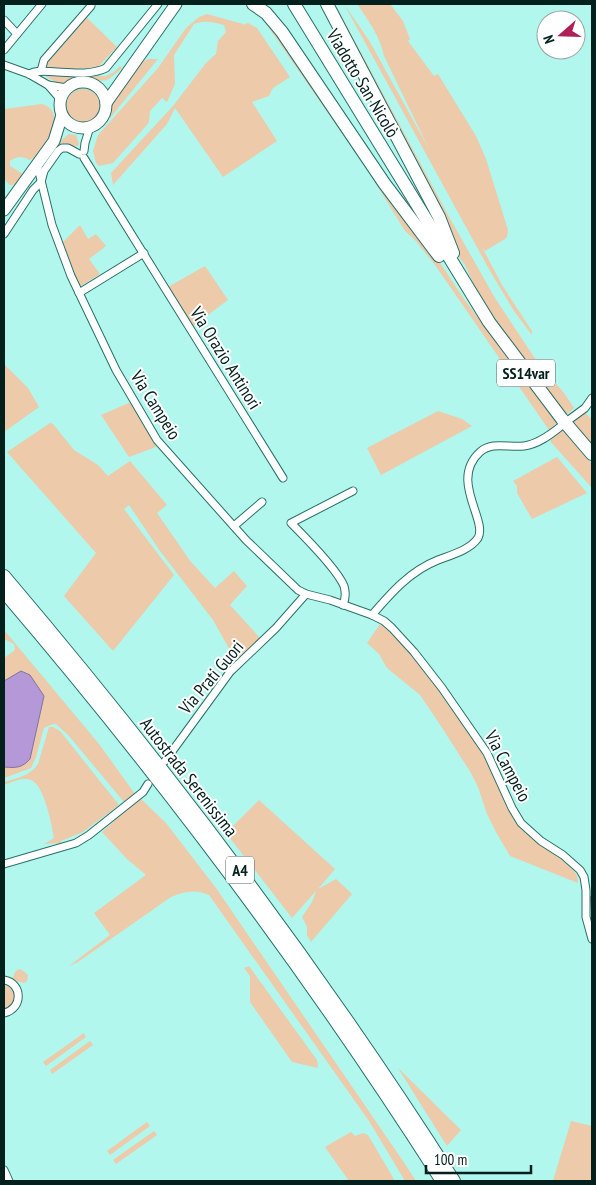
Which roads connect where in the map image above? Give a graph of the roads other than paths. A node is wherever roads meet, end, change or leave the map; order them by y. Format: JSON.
{"nodes":[{"id":1,"x":42,"y":4,"type":"edge"},
{"id":2,"x":158,"y":4,"type":"edge"},
{"id":3,"x":182,"y":4,"type":"edge"},
{"id":4,"x":253,"y":4,"type":"edge"},
{"id":5,"x":294,"y":4,"type":"edge"},
{"id":6,"x":327,"y":4,"type":"edge"},
{"id":7,"x":91,"y":6,"type":"dead end"},
{"id":8,"x":173,"y":7,"type":"edge"},
{"id":9,"x":4,"y":20,"type":"edge"},
{"id":10,"x":17,"y":34,"type":"junction"},
{"id":11,"x":4,"y":50,"type":"edge"},
{"id":12,"x":4,"y":65,"type":"edge"},
{"id":13,"x":41,"y":71,"type":"junction"},
{"id":14,"x":29,"y":74,"type":"junction"},
{"id":15,"x":126,"y":74,"type":"junction"},
{"id":16,"x":48,"y":85,"type":"junction"},
{"id":17,"x":97,"y":87,"type":"junction"},
{"id":18,"x":67,"y":88,"type":"junction"},
{"id":19,"x":61,"y":100,"type":"junction"},
{"id":20,"x":106,"y":103,"type":"junction"},
{"id":21,"x":62,"y":115,"type":"junction"},
{"id":22,"x":77,"y":127,"type":"junction"},
{"id":23,"x":90,"y":127,"type":"junction"},
{"id":24,"x":54,"y":141,"type":"junction"},
{"id":25,"x":82,"y":154,"type":"junction"},
{"id":26,"x":37,"y":177,"type":"junction"},
{"id":27,"x":4,"y":210,"type":"edge"},
{"id":28,"x":4,"y":234,"type":"edge"},
{"id":29,"x":144,"y":253,"type":"junction"},
{"id":30,"x":467,"y":288,"type":"junction"},
{"id":31,"x":79,"y":293,"type":"junction"},
{"id":32,"x":592,"y":398,"type":"edge"},
{"id":33,"x":570,"y":419,"type":"dead end"},
{"id":34,"x":560,"y":427,"type":"dead end"},
{"id":35,"x":592,"y":454,"type":"edge"},
{"id":36,"x":283,"y":478,"type":"dead end"},
{"id":37,"x":353,"y":491,"type":"dead end"},
{"id":38,"x":262,"y":502,"type":"dead end"},
{"id":39,"x":234,"y":526,"type":"junction"},
{"id":40,"x":4,"y":576,"type":"edge"},
{"id":41,"x":4,"y":592,"type":"edge"},
{"id":42,"x":306,"y":594,"type":"junction"},
{"id":43,"x":343,"y":605,"type":"junction"},
{"id":44,"x":372,"y":615,"type":"junction"},
{"id":45,"x":165,"y":761,"type":"dead end"},
{"id":46,"x":148,"y":784,"type":"dead end"},
{"id":47,"x":4,"y":864,"type":"edge"},
{"id":48,"x":589,"y":891,"type":"edge"},
{"id":49,"x":592,"y":939,"type":"edge"},
{"id":50,"x":4,"y":980,"type":"edge"},
{"id":51,"x":4,"y":1013,"type":"edge"},
{"id":52,"x":4,"y":1170,"type":"edge"},
{"id":53,"x":9,"y":1181,"type":"edge"},
{"id":54,"x":442,"y":1181,"type":"edge"},
{"id":55,"x":454,"y":1181,"type":"edge"}],
"edges":[{"from":1,"to":10,"type":"street"},
{"from":2,"to":13,"type":"street"},
{"from":3,"to":8,"type":"main road"},
{"from":4,"to":30,"type":"highway"},
{"from":5,"to":30,"type":"highway","name":"Viadotto San Nicolò","number":"SS14var"},
{"from":6,"to":30,"type":"highway"},
{"from":7,"to":13,"type":"street"},
{"from":8,"to":15,"type":"main road"},
{"from":9,"to":10,"type":"street"},
{"from":10,"to":11,"type":"street"},
{"from":12,"to":14,"type":"street"},
{"from":13,"to":14,"type":"street"},
{"from":14,"to":16,"type":"street"},
{"from":15,"to":17,"type":"main road"},
{"from":15,"to":20,"type":"main road"},
{"from":16,"to":18,"type":"street"},
{"from":16,"to":19,"type":"street"},
{"from":17,"to":18,"type":"main road"},
{"from":17,"to":20,"type":"main road"},
{"from":18,"to":19,"type":"main road"},
{"from":19,"to":21,"type":"main road"},
{"from":20,"to":23,"type":"main road"},
{"from":21,"to":22,"type":"main road"},
{"from":21,"to":24,"type":"main road"},
{"from":22,"to":23,"type":"main road"},
{"from":22,"to":24,"type":"main road"},
{"from":23,"to":25,"type":"street"},
{"from":24,"to":26,"type":"main road"},
{"from":25,"to":26,"type":"street"},
{"from":25,"to":29,"type":"street","name":"Via Orazio Antinori"},
{"from":26,"to":27,"type":"main road"},
{"from":26,"to":28,"type":"street"},
{"from":26,"to":31,"type":"street","name":"Via Campeio"},
{"from":29,"to":31,"type":"street"},
{"from":29,"to":36,"type":"street","name":"Via Orazio Antinori"},
{"from":30,"to":35,"type":"highway","number":"SS14var"},
{"from":31,"to":39,"type":"street","name":"Via Campeio"},
{"from":32,"to":33,"type":"street"},
{"from":34,"to":44,"type":"street"},
{"from":37,"to":43,"type":"street"},
{"from":38,"to":39,"type":"street"},
{"from":39,"to":42,"type":"street","name":"Via Campeio"},
{"from":40,"to":55,"type":"highway","name":"Autostrada Serenissima","number":"A4"},
{"from":41,"to":54,"type":"highway","name":"Autostrada Serenissima","number":"A4"},
{"from":42,"to":43,"type":"street","name":"Via Campeio"},
{"from":42,"to":45,"type":"street","name":"Via Prati Guori"},
{"from":43,"to":44,"type":"street","name":"Via Campeio"},
{"from":44,"to":48,"type":"street","name":"Via Campeio"},
{"from":46,"to":47,"type":"street"},
{"from":48,"to":49,"type":"street","name":"Via Campeio"},
{"from":50,"to":51,"type":"street"},
{"from":52,"to":53,"type":"street"}]}
